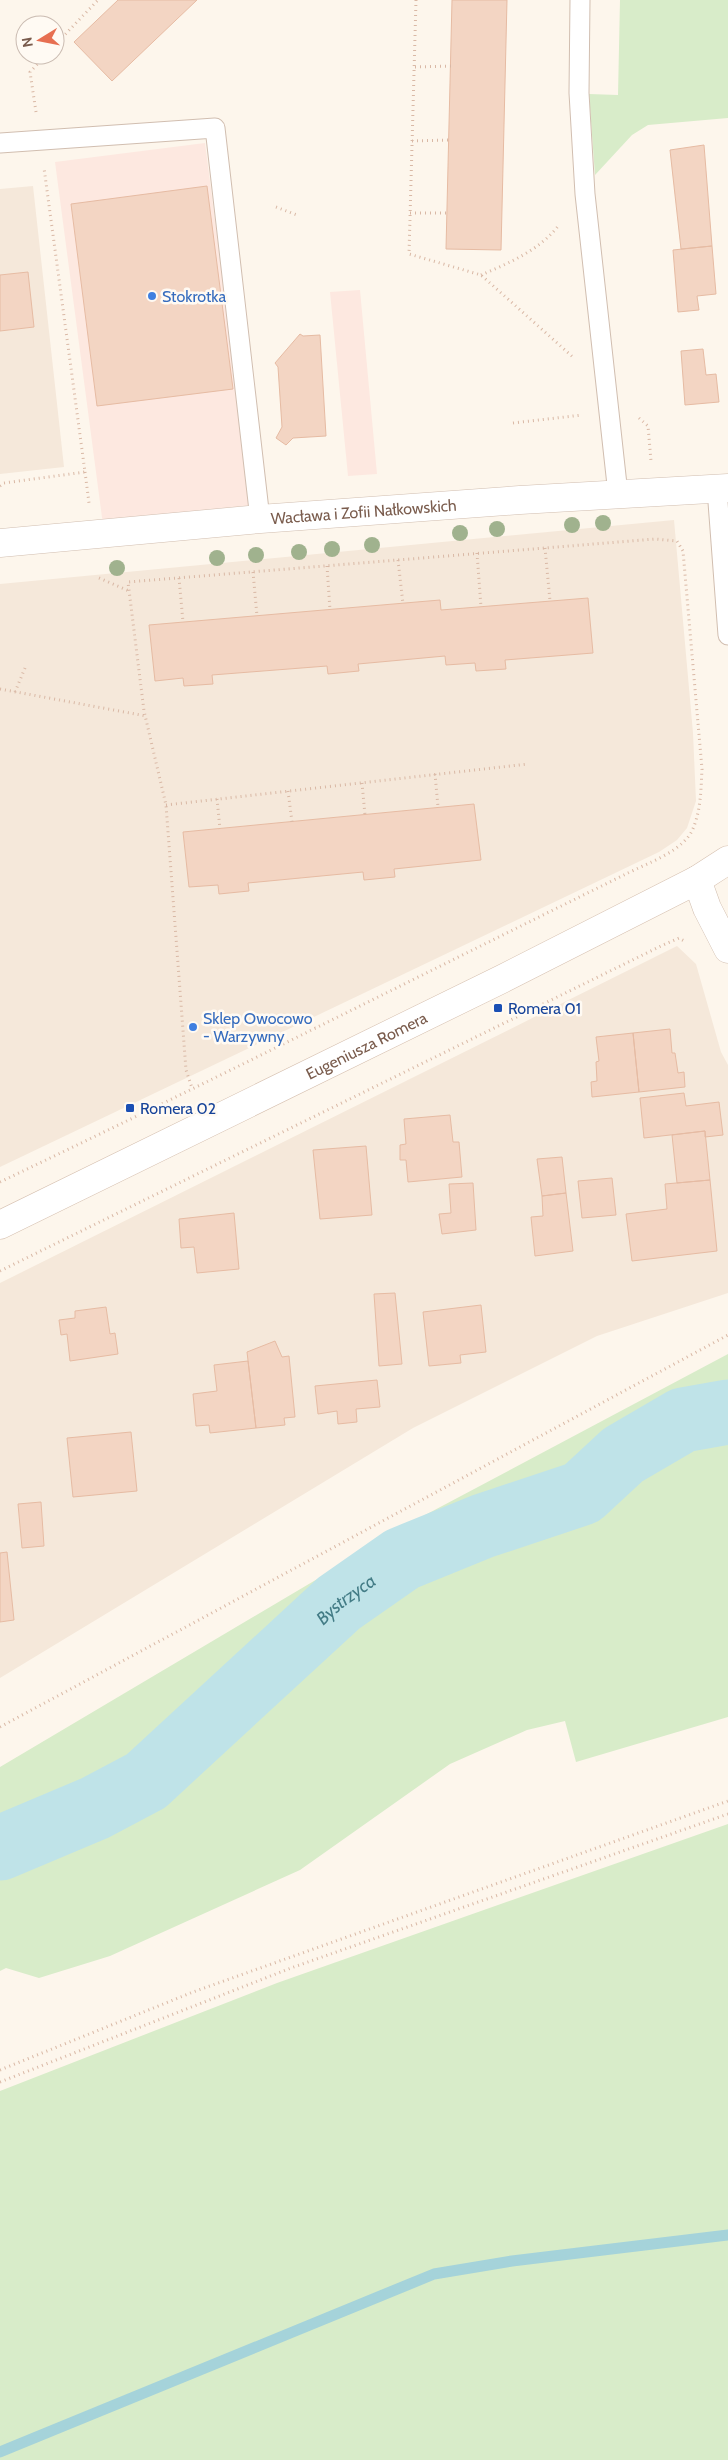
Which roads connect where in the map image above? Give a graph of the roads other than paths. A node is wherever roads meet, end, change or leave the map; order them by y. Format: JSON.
{"nodes":[{"id":1,"x":580,"y":0,"type":"edge"},
{"id":2,"x":0,"y":143,"type":"edge"},
{"id":3,"x":723,"y":489,"type":"edge"},
{"id":4,"x":618,"y":494,"type":"junction"},
{"id":5,"x":260,"y":518,"type":"junction"},
{"id":6,"x":0,"y":543,"type":"edge"},
{"id":7,"x":728,"y":635,"type":"edge"},
{"id":8,"x":728,"y":860,"type":"edge"},
{"id":9,"x":697,"y":880,"type":"junction"},
{"id":10,"x":728,"y":949,"type":"edge"},
{"id":11,"x":0,"y":1225,"type":"edge"}],
"edges":[{"from":1,"to":4,"type":"lane"},
{"from":2,"to":5,"type":"lane"},
{"from":3,"to":4,"type":"street","name":"Wacława i Zofii Nałkowskich"},
{"from":3,"to":7,"type":"lane"},
{"from":4,"to":5,"type":"street","name":"Wacława i Zofii Nałkowskich"},
{"from":5,"to":6,"type":"street","name":"Wacława i Zofii Nałkowskich"},
{"from":8,"to":9,"type":"street","name":"Eugeniusza Romera"},
{"from":9,"to":10,"type":"street"},
{"from":9,"to":11,"type":"street","name":"Eugeniusza Romera"}]}
